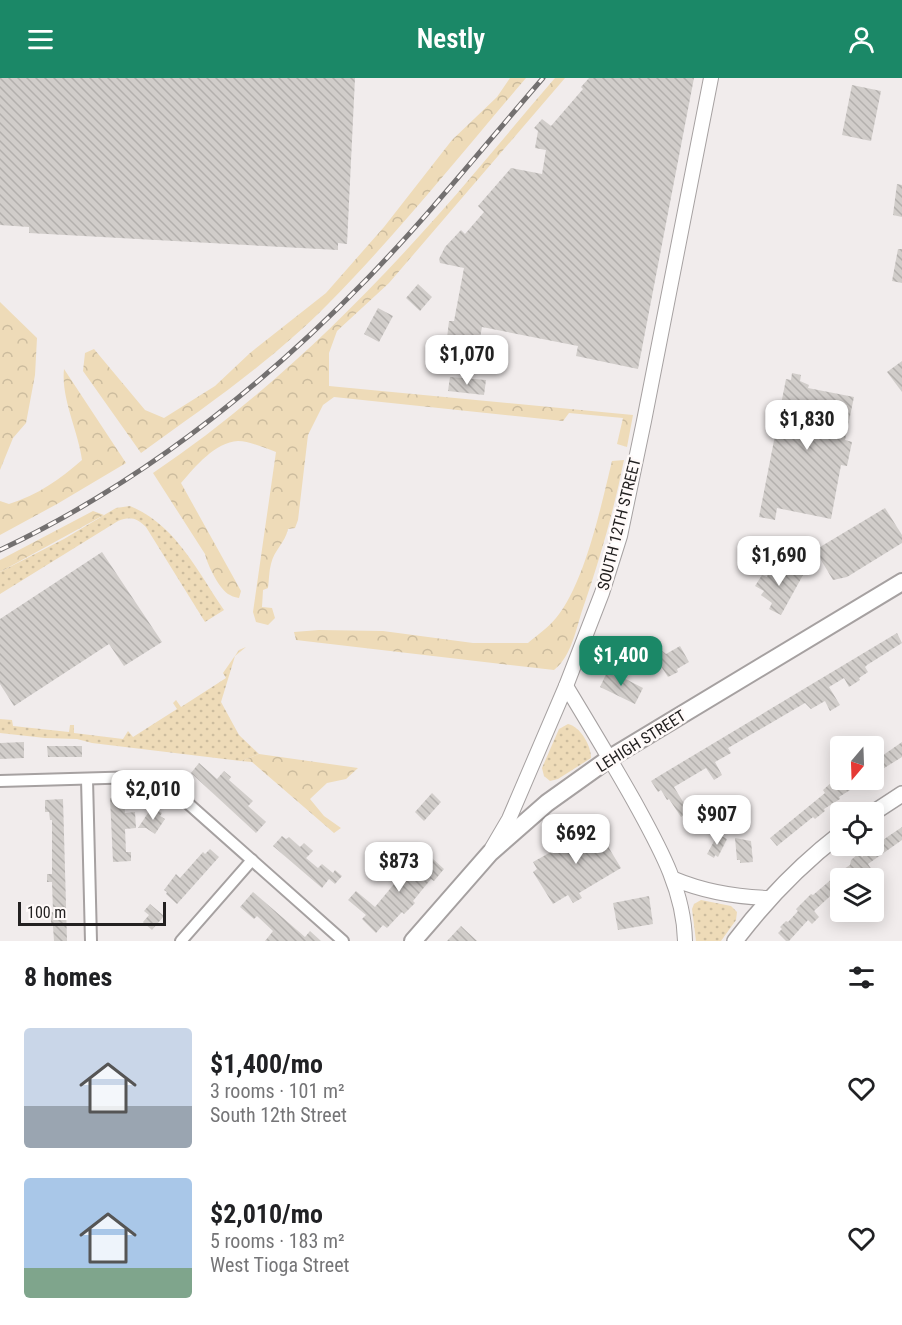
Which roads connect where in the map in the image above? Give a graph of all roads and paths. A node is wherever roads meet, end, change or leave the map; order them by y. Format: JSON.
{"nodes":[{"id":1,"x":711,"y":78,"type":"edge"},
{"id":2,"x":902,"y":582,"type":"edge"},
{"id":3,"x":566,"y":686,"type":"junction"},
{"id":4,"x":610,"y":758,"type":"junction"},
{"id":5,"x":87,"y":779,"type":"junction"},
{"id":6,"x":0,"y":781,"type":"edge"},
{"id":7,"x":902,"y":794,"type":"edge"},
{"id":8,"x":884,"y":806,"type":"edge"},
{"id":9,"x":830,"y":842,"type":"edge"},
{"id":10,"x":490,"y":853,"type":"junction"},
{"id":11,"x":252,"y":860,"type":"junction"},
{"id":12,"x":674,"y":879,"type":"junction"},
{"id":13,"x":769,"y":898,"type":"junction"},
{"id":14,"x":91,"y":941,"type":"edge"},
{"id":15,"x":181,"y":941,"type":"edge"},
{"id":16,"x":343,"y":941,"type":"edge"},
{"id":17,"x":413,"y":941,"type":"edge"},
{"id":18,"x":685,"y":941,"type":"edge"},
{"id":19,"x":735,"y":941,"type":"edge"}],
"edges":[{"from":1,"to":3,"type":"street","name":"SOUTH 12TH STREET"},
{"from":2,"to":4,"type":"main road","name":"LEHIGH STREET"},
{"from":3,"to":4,"type":"street"},
{"from":3,"to":10,"type":"street","name":"SOUTH 12TH STREET"},
{"from":4,"to":10,"type":"main road","name":"LEHIGH STREET"},
{"from":4,"to":12,"type":"street"},
{"from":5,"to":6,"type":"street"},
{"from":5,"to":11,"type":"street"},
{"from":5,"to":14,"type":"street"},
{"from":7,"to":8,"type":"main road"},
{"from":9,"to":13,"type":"main road"},
{"from":10,"to":17,"type":"main road","name":"LEHIGH STREET"},
{"from":11,"to":15,"type":"street"},
{"from":11,"to":16,"type":"street"},
{"from":12,"to":13,"type":"street"},
{"from":12,"to":18,"type":"street"},
{"from":13,"to":19,"type":"main road"}]}
